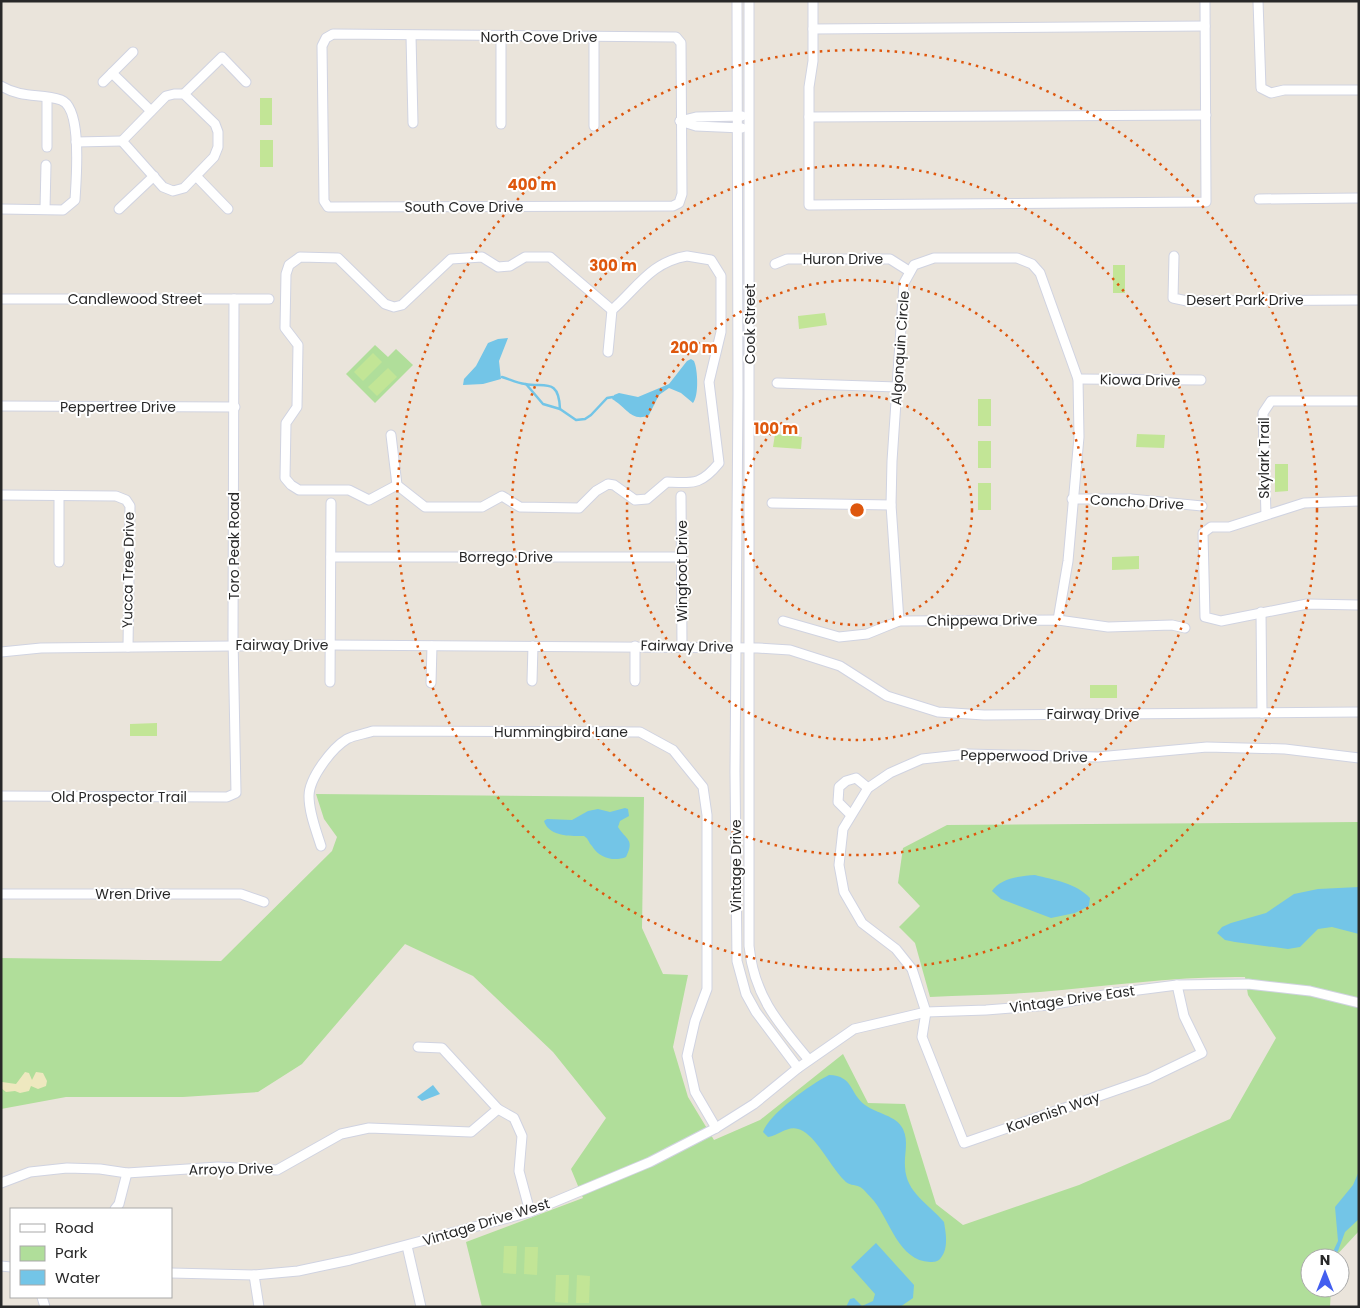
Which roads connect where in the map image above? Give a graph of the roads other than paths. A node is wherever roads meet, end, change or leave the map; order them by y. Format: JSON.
{"nodes":[{"id":1,"x":737,"y":1,"type":"edge"},
{"id":2,"x":750,"y":1,"type":"edge"},
{"id":3,"x":813,"y":1,"type":"edge"},
{"id":4,"x":1205,"y":1,"type":"edge"},
{"id":5,"x":1258,"y":1,"type":"edge"},
{"id":6,"x":1205,"y":26,"type":"junction"},
{"id":7,"x":813,"y":29,"type":"junction"},
{"id":8,"x":411,"y":36,"type":"junction"},
{"id":9,"x":501,"y":37,"type":"junction"},
{"id":10,"x":594,"y":38,"type":"junction"},
{"id":11,"x":322,"y":46,"type":"joint"},
{"id":12,"x":133,"y":52,"type":"dead end"},
{"id":13,"x":112,"y":73,"type":"junction"},
{"id":14,"x":103,"y":82,"type":"dead end"},
{"id":15,"x":246,"y":82,"type":"dead end"},
{"id":16,"x":1,"y":86,"type":"edge"},
{"id":17,"x":1359,"y":90,"type":"edge"},
{"id":18,"x":184,"y":94,"type":"junction"},
{"id":19,"x":47,"y":98,"type":"junction"},
{"id":20,"x":151,"y":111,"type":"junction"},
{"id":21,"x":1206,"y":115,"type":"junction"},
{"id":22,"x":749,"y":116,"type":"junction"},
{"id":23,"x":736,"y":117,"type":"junction"},
{"id":24,"x":809,"y":117,"type":"junction"},
{"id":25,"x":680,"y":121,"type":"junction"},
{"id":26,"x":413,"y":123,"type":"dead end"},
{"id":27,"x":501,"y":124,"type":"dead end"},
{"id":28,"x":594,"y":126,"type":"dead end"},
{"id":29,"x":736,"y":128,"type":"junction"},
{"id":30,"x":750,"y":129,"type":"junction"},
{"id":31,"x":122,"y":141,"type":"junction"},
{"id":32,"x":76,"y":142,"type":"junction"},
{"id":33,"x":47,"y":147,"type":"dead end"},
{"id":34,"x":46,"y":164,"type":"dead end"},
{"id":35,"x":154,"y":176,"type":"junction"},
{"id":36,"x":196,"y":176,"type":"junction"},
{"id":37,"x":1359,"y":198,"type":"edge"},
{"id":38,"x":1259,"y":199,"type":"dead end"},
{"id":39,"x":1,"y":209,"type":"edge"},
{"id":40,"x":45,"y":209,"type":"junction"},
{"id":41,"x":119,"y":209,"type":"dead end"},
{"id":42,"x":228,"y":209,"type":"dead end"},
{"id":43,"x":1174,"y":256,"type":"dead end"},
{"id":44,"x":775,"y":264,"type":"dead end"},
{"id":45,"x":909,"y":270,"type":"junction"},
{"id":46,"x":1,"y":299,"type":"edge"},
{"id":47,"x":234,"y":299,"type":"junction"},
{"id":48,"x":269,"y":299,"type":"dead end"},
{"id":49,"x":1359,"y":300,"type":"edge"},
{"id":50,"x":612,"y":310,"type":"junction"},
{"id":51,"x":608,"y":352,"type":"dead end"},
{"id":52,"x":1078,"y":379,"type":"junction"},
{"id":53,"x":1201,"y":380,"type":"dead end"},
{"id":54,"x":777,"y":383,"type":"dead end"},
{"id":55,"x":897,"y":387,"type":"junction"},
{"id":56,"x":1359,"y":401,"type":"edge"},
{"id":57,"x":1,"y":406,"type":"edge"},
{"id":58,"x":235,"y":407,"type":"junction"},
{"id":59,"x":391,"y":435,"type":"dead end"},
{"id":60,"x":397,"y":485,"type":"junction"},
{"id":61,"x":1,"y":496,"type":"edge"},
{"id":62,"x":59,"y":496,"type":"junction"},
{"id":63,"x":681,"y":496,"type":"dead end"},
{"id":64,"x":1072,"y":499,"type":"junction"},
{"id":65,"x":1359,"y":501,"type":"edge"},
{"id":66,"x":331,"y":503,"type":"dead end"},
{"id":67,"x":772,"y":503,"type":"dead end"},
{"id":68,"x":891,"y":505,"type":"junction"},
{"id":69,"x":1202,"y":506,"type":"dead end"},
{"id":70,"x":1266,"y":516,"type":"junction"},
{"id":71,"x":331,"y":557,"type":"junction"},
{"id":72,"x":682,"y":557,"type":"junction"},
{"id":73,"x":59,"y":562,"type":"dead end"},
{"id":74,"x":1359,"y":605,"type":"edge"},
{"id":75,"x":1262,"y":612,"type":"junction"},
{"id":76,"x":1058,"y":620,"type":"junction"},
{"id":77,"x":783,"y":621,"type":"dead end"},
{"id":78,"x":899,"y":621,"type":"junction"},
{"id":79,"x":1185,"y":628,"type":"dead end"},
{"id":80,"x":330,"y":645,"type":"junction"},
{"id":81,"x":234,"y":646,"type":"junction"},
{"id":82,"x":432,"y":646,"type":"junction"},
{"id":83,"x":533,"y":646,"type":"junction"},
{"id":84,"x":635,"y":646,"type":"junction"},
{"id":85,"x":682,"y":646,"type":"junction"},
{"id":86,"x":128,"y":647,"type":"junction"},
{"id":87,"x":736,"y":647,"type":"junction"},
{"id":88,"x":750,"y":648,"type":"junction"},
{"id":89,"x":1,"y":652,"type":"edge"},
{"id":90,"x":532,"y":681,"type":"dead end"},
{"id":91,"x":635,"y":681,"type":"dead end"},
{"id":92,"x":330,"y":682,"type":"dead end"},
{"id":93,"x":431,"y":683,"type":"dead end"},
{"id":94,"x":1359,"y":712,"type":"edge"},
{"id":95,"x":1262,"y":713,"type":"junction"},
{"id":96,"x":1359,"y":758,"type":"edge"},
{"id":97,"x":868,"y":788,"type":"junction"},
{"id":98,"x":236,"y":793,"type":"joint"},
{"id":99,"x":1,"y":796,"type":"edge"},
{"id":100,"x":850,"y":814,"type":"junction"},
{"id":101,"x":321,"y":846,"type":"dead end"},
{"id":102,"x":1,"y":894,"type":"edge"},
{"id":103,"x":264,"y":902,"type":"dead end"},
{"id":104,"x":1177,"y":985,"type":"junction"},
{"id":105,"x":1359,"y":1003,"type":"edge"},
{"id":106,"x":926,"y":1012,"type":"junction"},
{"id":107,"x":418,"y":1047,"type":"dead end"},
{"id":108,"x":810,"y":1060,"type":"junction"},
{"id":109,"x":798,"y":1068,"type":"junction"},
{"id":110,"x":498,"y":1110,"type":"junction"},
{"id":111,"x":716,"y":1128,"type":"junction"},
{"id":112,"x":127,"y":1173,"type":"junction"},
{"id":113,"x":1,"y":1183,"type":"edge"},
{"id":114,"x":116,"y":1208,"type":"edge"},
{"id":115,"x":530,"y":1212,"type":"junction"},
{"id":116,"x":406,"y":1246,"type":"junction"},
{"id":117,"x":172,"y":1273,"type":"edge"},
{"id":118,"x":254,"y":1275,"type":"junction"},
{"id":119,"x":259,"y":1307,"type":"edge"},
{"id":120,"x":421,"y":1307,"type":"edge"}],
"edges":[{"from":1,"to":23,"type":"street","name":"Cook Street"},
{"from":2,"to":22,"type":"street","name":"Cook Street"},
{"from":3,"to":7,"type":"street"},
{"from":4,"to":6,"type":"street"},
{"from":5,"to":17,"type":"street"},
{"from":6,"to":7,"type":"street"},
{"from":6,"to":21,"type":"street"},
{"from":7,"to":24,"type":"street"},
{"from":8,"to":9,"type":"street","name":"North Cove Drive"},
{"from":8,"to":11,"type":"street","name":"North Cove Drive"},
{"from":8,"to":26,"type":"street"},
{"from":9,"to":10,"type":"street","name":"North Cove Drive"},
{"from":9,"to":27,"type":"street"},
{"from":10,"to":25,"type":"street","name":"North Cove Drive"},
{"from":10,"to":28,"type":"street"},
{"from":11,"to":25,"type":"street","name":"South Cove Drive"},
{"from":12,"to":13,"type":"street"},
{"from":13,"to":14,"type":"street"},
{"from":13,"to":20,"type":"street"},
{"from":15,"to":18,"type":"street"},
{"from":16,"to":19,"type":"street"},
{"from":18,"to":20,"type":"street"},
{"from":18,"to":36,"type":"street"},
{"from":19,"to":32,"type":"street"},
{"from":19,"to":33,"type":"street"},
{"from":20,"to":31,"type":"street"},
{"from":21,"to":24,"type":"street"},
{"from":21,"to":24,"type":"street"},
{"from":22,"to":23,"type":"street"},
{"from":22,"to":30,"type":"street","name":"Cook Street"},
{"from":23,"to":25,"type":"street"},
{"from":23,"to":29,"type":"street","name":"Cook Street"},
{"from":25,"to":29,"type":"street"},
{"from":29,"to":30,"type":"street"},
{"from":29,"to":87,"type":"street","name":"Cook Street"},
{"from":30,"to":88,"type":"street","name":"Cook Street"},
{"from":31,"to":32,"type":"street"},
{"from":31,"to":35,"type":"street"},
{"from":32,"to":40,"type":"street"},
{"from":34,"to":40,"type":"street"},
{"from":35,"to":36,"type":"street"},
{"from":35,"to":41,"type":"street"},
{"from":36,"to":42,"type":"street"},
{"from":37,"to":38,"type":"street"},
{"from":39,"to":40,"type":"street"},
{"from":43,"to":49,"type":"street","name":"Desert Park Drive"},
{"from":44,"to":45,"type":"street","name":"Huron Drive"},
{"from":45,"to":52,"type":"street","name":"Algonquin Circle"},
{"from":45,"to":55,"type":"street","name":"Algonquin Circle"},
{"from":46,"to":47,"type":"street","name":"Candlewood Street"},
{"from":47,"to":48,"type":"street","name":"Candlewood Street"},
{"from":47,"to":58,"type":"street","name":"Toro Peak Road"},
{"from":50,"to":51,"type":"street"},
{"from":50,"to":60,"type":"street"},
{"from":50,"to":60,"type":"street"},
{"from":52,"to":53,"type":"street","name":"Kiowa Drive"},
{"from":52,"to":64,"type":"street","name":"Algonquin Circle"},
{"from":54,"to":55,"type":"street"},
{"from":55,"to":68,"type":"street","name":"Algonquin Circle"},
{"from":56,"to":70,"type":"street","name":"Skylark Trail"},
{"from":57,"to":58,"type":"street","name":"Peppertree Drive"},
{"from":58,"to":81,"type":"street","name":"Toro Peak Road"},
{"from":59,"to":60,"type":"street"},
{"from":61,"to":62,"type":"street","name":"Yucca Tree Drive"},
{"from":62,"to":73,"type":"street"},
{"from":62,"to":86,"type":"street","name":"Yucca Tree Drive"},
{"from":63,"to":72,"type":"street","name":"Wingfoot Drive"},
{"from":64,"to":69,"type":"street","name":"Concho Drive"},
{"from":64,"to":76,"type":"street","name":"Algonquin Circle"},
{"from":65,"to":70,"type":"street"},
{"from":66,"to":71,"type":"street"},
{"from":67,"to":68,"type":"street"},
{"from":68,"to":78,"type":"street","name":"Algonquin Circle"},
{"from":70,"to":75,"type":"street"},
{"from":71,"to":72,"type":"street","name":"Borrego Drive"},
{"from":71,"to":80,"type":"street"},
{"from":72,"to":85,"type":"street","name":"Wingfoot Drive"},
{"from":74,"to":75,"type":"street"},
{"from":75,"to":95,"type":"street"},
{"from":76,"to":78,"type":"street","name":"Chippewa Drive"},
{"from":76,"to":79,"type":"street","name":"Chippewa Drive"},
{"from":77,"to":78,"type":"street","name":"Chippewa Drive"},
{"from":80,"to":81,"type":"street","name":"Fairway Drive"},
{"from":80,"to":82,"type":"street","name":"Fairway Drive"},
{"from":80,"to":92,"type":"street"},
{"from":81,"to":86,"type":"street","name":"Fairway Drive"},
{"from":81,"to":98,"type":"street","name":"Toro Peak Road"},
{"from":82,"to":83,"type":"street","name":"Fairway Drive"},
{"from":82,"to":93,"type":"street"},
{"from":83,"to":84,"type":"street","name":"Fairway Drive"},
{"from":83,"to":90,"type":"street"},
{"from":84,"to":85,"type":"street","name":"Fairway Drive"},
{"from":84,"to":91,"type":"street"},
{"from":85,"to":87,"type":"street","name":"Fairway Drive"},
{"from":86,"to":89,"type":"street","name":"Fairway Drive"},
{"from":87,"to":88,"type":"street","name":"Fairway Drive"},
{"from":87,"to":109,"type":"street","name":"Vintage Drive"},
{"from":88,"to":95,"type":"street","name":"Fairway Drive"},
{"from":88,"to":108,"type":"street","name":"Vintage Drive"},
{"from":94,"to":95,"type":"street","name":"Fairway Drive"},
{"from":96,"to":97,"type":"street","name":"Pepperwood Drive"},
{"from":97,"to":100,"type":"street","name":"Pepperwood Drive"},
{"from":97,"to":100,"type":"street"},
{"from":98,"to":99,"type":"street","name":"Old Prospector Trail"},
{"from":100,"to":106,"type":"street","name":"Pepperwood Drive"},
{"from":101,"to":111,"type":"street","name":"Hummingbird Lane"},
{"from":102,"to":103,"type":"street","name":"Wren Drive"},
{"from":104,"to":105,"type":"street","name":"Vintage Drive East"},
{"from":104,"to":106,"type":"street","name":"Vintage Drive East"},
{"from":104,"to":106,"type":"street","name":"Kavenish Way"},
{"from":106,"to":108,"type":"street","name":"Vintage Drive East"},
{"from":107,"to":110,"type":"street"},
{"from":108,"to":109,"type":"street","name":"Vintage Drive East"},
{"from":109,"to":111,"type":"street","name":"Vintage Drive West"},
{"from":110,"to":112,"type":"street","name":"Arroyo Drive"},
{"from":110,"to":115,"type":"street"},
{"from":111,"to":115,"type":"street","name":"Vintage Drive West"},
{"from":112,"to":113,"type":"street","name":"Arroyo Drive"},
{"from":112,"to":114,"type":"street"},
{"from":115,"to":116,"type":"street","name":"Vintage Drive West"},
{"from":116,"to":118,"type":"street","name":"Vintage Drive West"},
{"from":116,"to":120,"type":"street"},
{"from":117,"to":118,"type":"street","name":"Vintage Drive West"},
{"from":118,"to":119,"type":"street"}]}
